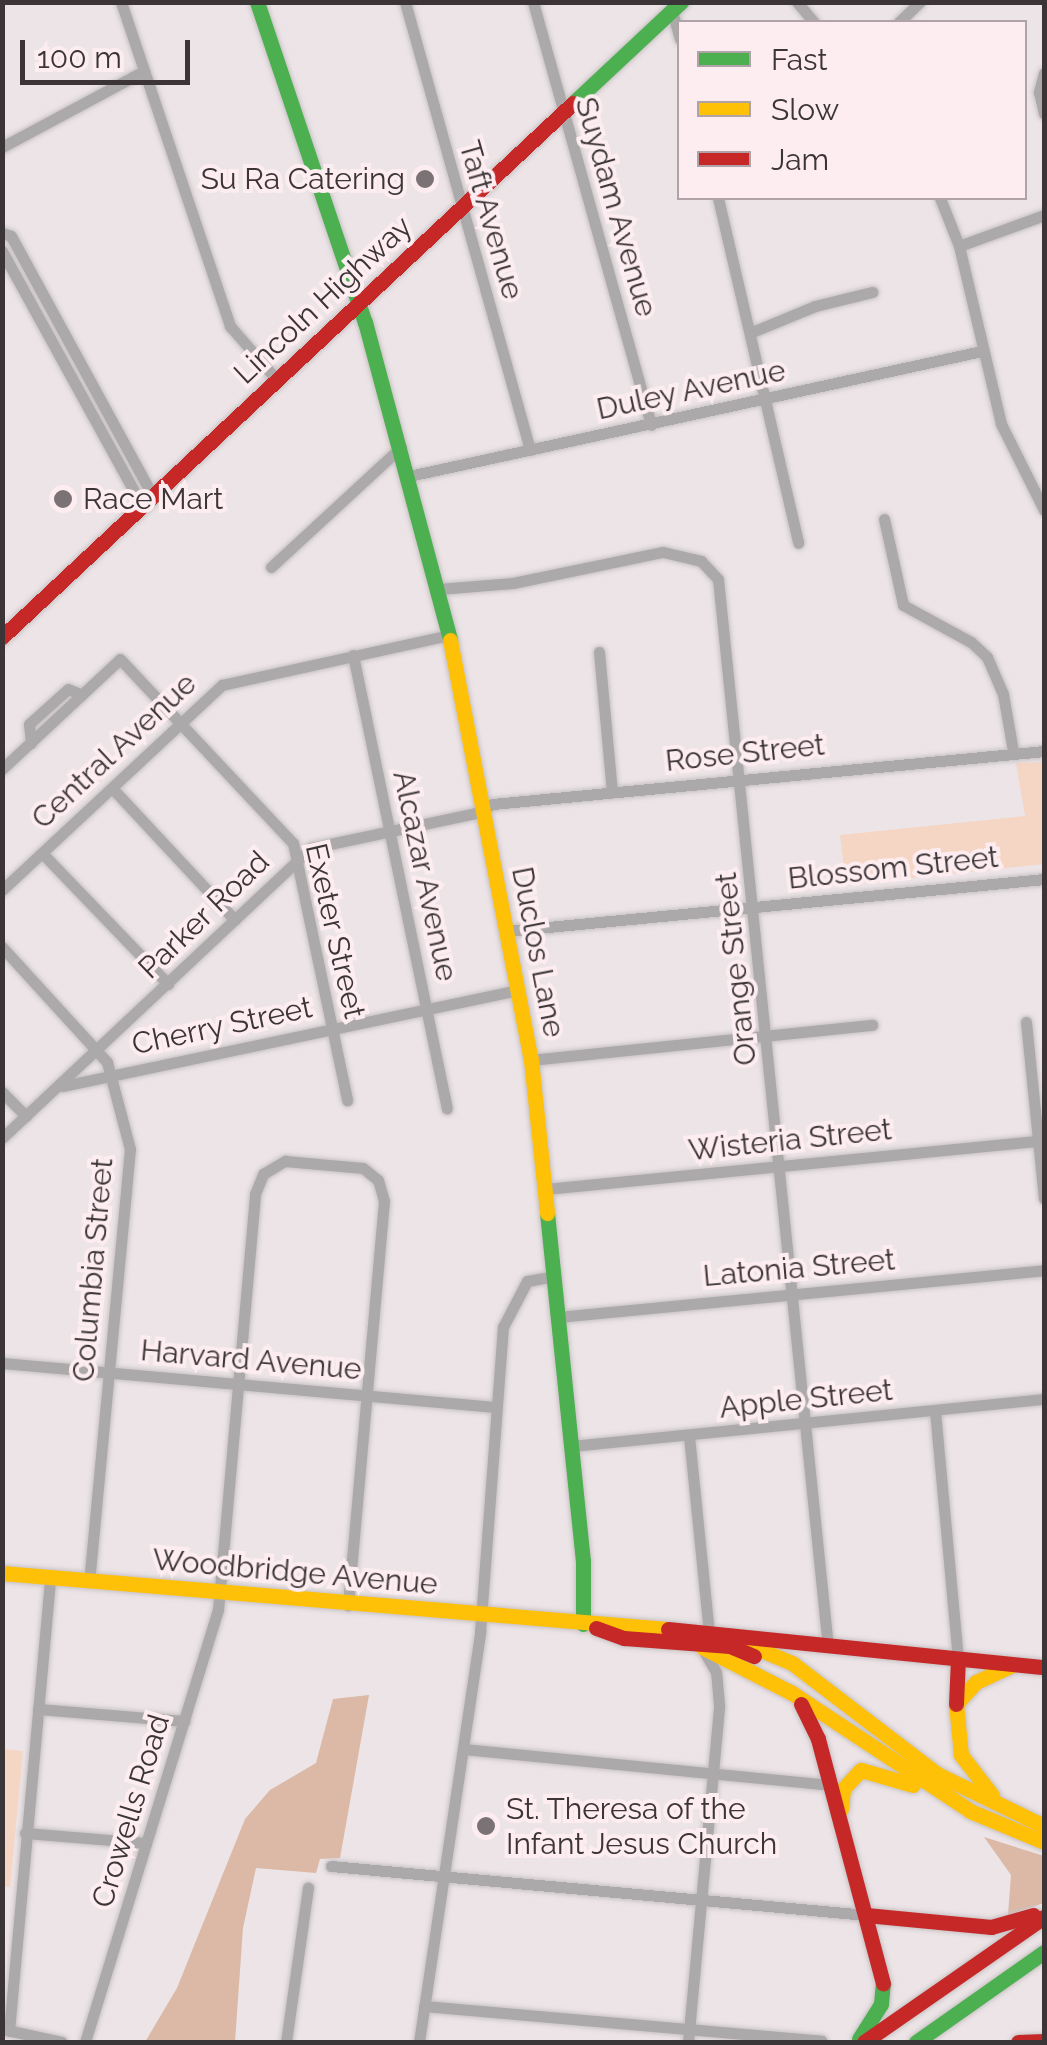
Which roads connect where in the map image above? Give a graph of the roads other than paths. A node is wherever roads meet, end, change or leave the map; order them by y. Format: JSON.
{"nodes":[{"id":1,"x":121,"y":2,"type":"edge"},
{"id":2,"x":257,"y":2,"type":"edge"},
{"id":3,"x":405,"y":2,"type":"edge"},
{"id":4,"x":533,"y":2,"type":"edge"},
{"id":5,"x":920,"y":2,"type":"edge"},
{"id":6,"x":676,"y":7,"type":"edge"},
{"id":7,"x":901,"y":20,"type":"edge"},
{"id":8,"x":144,"y":71,"type":"junction"},
{"id":9,"x":1044,"y":74,"type":"edge"},
{"id":10,"x":564,"y":112,"type":"junction"},
{"id":11,"x":1044,"y":113,"type":"edge"},
{"id":12,"x":2,"y":148,"type":"edge"},
{"id":13,"x":719,"y":200,"type":"edge"},
{"id":14,"x":941,"y":200,"type":"edge"},
{"id":15,"x":462,"y":210,"type":"junction"},
{"id":16,"x":1044,"y":214,"type":"edge"},
{"id":17,"x":2,"y":233,"type":"edge"},
{"id":18,"x":959,"y":246,"type":"junction"},
{"id":19,"x":2,"y":251,"type":"edge"},
{"id":20,"x":872,"y":292,"type":"dead end"},
{"id":21,"x":358,"y":304,"type":"junction"},
{"id":22,"x":752,"y":332,"type":"junction"},
{"id":23,"x":982,"y":350,"type":"junction"},
{"id":24,"x":79,"y":360,"type":"junction"},
{"id":25,"x":66,"y":368,"type":"junction"},
{"id":26,"x":276,"y":380,"type":"junction"},
{"id":27,"x":768,"y":400,"type":"junction"},
{"id":28,"x":651,"y":424,"type":"junction"},
{"id":29,"x":401,"y":447,"type":"junction"},
{"id":30,"x":530,"y":450,"type":"junction"},
{"id":31,"x":409,"y":476,"type":"junction"},
{"id":32,"x":148,"y":501,"type":"junction"},
{"id":33,"x":1044,"y":510,"type":"edge"},
{"id":34,"x":884,"y":520,"type":"dead end"},
{"id":35,"x":798,"y":543,"type":"dead end"},
{"id":36,"x":271,"y":567,"type":"dead end"},
{"id":37,"x":438,"y":589,"type":"junction"},
{"id":38,"x":448,"y":634,"type":"junction"},
{"id":39,"x":2,"y":637,"type":"edge"},
{"id":40,"x":599,"y":652,"type":"dead end"},
{"id":41,"x":353,"y":655,"type":"junction"},
{"id":42,"x":182,"y":722,"type":"junction"},
{"id":43,"x":1013,"y":751,"type":"junction"},
{"id":44,"x":1044,"y":751,"type":"edge"},
{"id":45,"x":2,"y":770,"type":"edge"},
{"id":46,"x":742,"y":779,"type":"junction"},
{"id":47,"x":112,"y":788,"type":"junction"},
{"id":48,"x":612,"y":791,"type":"junction"},
{"id":49,"x":483,"y":809,"type":"junction"},
{"id":50,"x":390,"y":832,"type":"junction"},
{"id":51,"x":42,"y":853,"type":"junction"},
{"id":52,"x":298,"y":859,"type":"junction"},
{"id":53,"x":1044,"y":879,"type":"edge"},
{"id":54,"x":2,"y":890,"type":"edge"},
{"id":55,"x":754,"y":907,"type":"junction"},
{"id":56,"x":235,"y":920,"type":"junction"},
{"id":57,"x":507,"y":931,"type":"junction"},
{"id":58,"x":2,"y":947,"type":"edge"},
{"id":59,"x":168,"y":984,"type":"junction"},
{"id":60,"x":518,"y":990,"type":"junction"},
{"id":61,"x":428,"y":1009,"type":"junction"},
{"id":62,"x":1026,"y":1022,"type":"dead end"},
{"id":63,"x":872,"y":1026,"type":"dead end"},
{"id":64,"x":333,"y":1028,"type":"junction"},
{"id":65,"x":768,"y":1036,"type":"junction"},
{"id":66,"x":98,"y":1050,"type":"junction"},
{"id":67,"x":531,"y":1060,"type":"junction"},
{"id":68,"x":114,"y":1074,"type":"junction"},
{"id":69,"x":54,"y":1090,"type":"junction"},
{"id":70,"x":2,"y":1092,"type":"edge"},
{"id":71,"x":348,"y":1100,"type":"dead end"},
{"id":72,"x":446,"y":1108,"type":"dead end"},
{"id":73,"x":26,"y":1116,"type":"junction"},
{"id":74,"x":2,"y":1138,"type":"edge"},
{"id":75,"x":1039,"y":1141,"type":"junction"},
{"id":76,"x":780,"y":1167,"type":"junction"},
{"id":77,"x":546,"y":1189,"type":"junction"},
{"id":78,"x":1044,"y":1198,"type":"edge"},
{"id":79,"x":1044,"y":1270,"type":"edge"},
{"id":80,"x":554,"y":1276,"type":"junction"},
{"id":81,"x":793,"y":1294,"type":"junction"},
{"id":82,"x":558,"y":1316,"type":"junction"},
{"id":83,"x":2,"y":1363,"type":"edge"},
{"id":84,"x":108,"y":1372,"type":"junction"},
{"id":85,"x":238,"y":1383,"type":"junction"},
{"id":86,"x":367,"y":1396,"type":"junction"},
{"id":87,"x":1044,"y":1399,"type":"edge"},
{"id":88,"x":495,"y":1407,"type":"junction"},
{"id":89,"x":936,"y":1411,"type":"junction"},
{"id":90,"x":807,"y":1424,"type":"junction"},
{"id":91,"x":689,"y":1436,"type":"junction"},
{"id":92,"x":572,"y":1446,"type":"junction"},
{"id":93,"x":2,"y":1573,"type":"edge"},
{"id":94,"x":50,"y":1578,"type":"junction"},
{"id":95,"x":89,"y":1581,"type":"junction"},
{"id":96,"x":220,"y":1593,"type":"junction"},
{"id":97,"x":348,"y":1605,"type":"junction"},
{"id":98,"x":480,"y":1616,"type":"junction"},
{"id":99,"x":583,"y":1624,"type":"junction"},
{"id":100,"x":706,"y":1640,"type":"junction"},
{"id":101,"x":828,"y":1647,"type":"junction"},
{"id":102,"x":958,"y":1659,"type":"junction"},
{"id":103,"x":792,"y":1663,"type":"junction"},
{"id":104,"x":1014,"y":1664,"type":"junction"},
{"id":105,"x":1044,"y":1667,"type":"edge"},
{"id":106,"x":792,"y":1693,"type":"junction"},
{"id":107,"x":956,"y":1704,"type":"junction"},
{"id":108,"x":38,"y":1709,"type":"junction"},
{"id":109,"x":184,"y":1721,"type":"junction"},
{"id":110,"x":464,"y":1749,"type":"junction"},
{"id":111,"x":711,"y":1772,"type":"junction"},
{"id":112,"x":828,"y":1785,"type":"junction"},
{"id":113,"x":970,"y":1811,"type":"junction"},
{"id":114,"x":1014,"y":1813,"type":"junction"},
{"id":115,"x":842,"y":1823,"type":"junction"},
{"id":116,"x":1044,"y":1826,"type":"edge"},
{"id":117,"x":25,"y":1832,"type":"junction"},
{"id":118,"x":1044,"y":1842,"type":"edge"},
{"id":119,"x":146,"y":1843,"type":"junction"},
{"id":120,"x":331,"y":1866,"type":"dead end"},
{"id":121,"x":443,"y":1877,"type":"junction"},
{"id":122,"x":308,"y":1888,"type":"dead end"},
{"id":123,"x":700,"y":1900,"type":"junction"},
{"id":124,"x":1044,"y":1914,"type":"edge"},
{"id":125,"x":866,"y":1916,"type":"junction"},
{"id":126,"x":1044,"y":1952,"type":"edge"},
{"id":127,"x":424,"y":2006,"type":"junction"},
{"id":128,"x":6,"y":2030,"type":"edge"},
{"id":129,"x":688,"y":2036,"type":"edge"},
{"id":130,"x":1044,"y":2040,"type":"edge"},
{"id":131,"x":62,"y":2042,"type":"edge"},
{"id":132,"x":85,"y":2042,"type":"edge"},
{"id":133,"x":286,"y":2042,"type":"edge"},
{"id":134,"x":418,"y":2042,"type":"edge"},
{"id":135,"x":821,"y":2042,"type":"edge"},
{"id":136,"x":855,"y":2042,"type":"edge"},
{"id":137,"x":864,"y":2042,"type":"edge"},
{"id":138,"x":916,"y":2042,"type":"edge"},
{"id":139,"x":1018,"y":2042,"type":"edge"}],
"edges":[{"from":1,"to":8,"type":"street"},
{"from":2,"to":21,"type":"main road","name":"Duclos Lane"},
{"from":3,"to":15,"type":"street","name":"Taft Avenue"},
{"from":4,"to":10,"type":"street","name":"Suydam Avenue"},
{"from":5,"to":7,"type":"street"},
{"from":6,"to":10,"type":"main road","name":"Lincoln Highway"},
{"from":8,"to":12,"type":"street"},
{"from":8,"to":26,"type":"street"},
{"from":9,"to":11,"type":"street"},
{"from":10,"to":15,"type":"main road","name":"Lincoln Highway"},
{"from":10,"to":28,"type":"street","name":"Suydam Avenue"},
{"from":13,"to":22,"type":"street"},
{"from":14,"to":18,"type":"street"},
{"from":15,"to":21,"type":"main road","name":"Lincoln Highway"},
{"from":15,"to":30,"type":"street","name":"Taft Avenue"},
{"from":16,"to":18,"type":"street"},
{"from":17,"to":24,"type":"street"},
{"from":18,"to":23,"type":"street"},
{"from":19,"to":25,"type":"street"},
{"from":20,"to":22,"type":"street"},
{"from":21,"to":26,"type":"main road","name":"Lincoln Highway"},
{"from":21,"to":29,"type":"main road","name":"Duclos Lane"},
{"from":22,"to":27,"type":"street"},
{"from":23,"to":27,"type":"street","name":"Duley Avenue"},
{"from":23,"to":33,"type":"street"},
{"from":24,"to":25,"type":"street"},
{"from":24,"to":32,"type":"street"},
{"from":25,"to":32,"type":"street"},
{"from":26,"to":32,"type":"main road","name":"Lincoln Highway"},
{"from":27,"to":28,"type":"street","name":"Duley Avenue"},
{"from":27,"to":35,"type":"street"},
{"from":28,"to":30,"type":"street","name":"Duley Avenue"},
{"from":29,"to":31,"type":"main road","name":"Duclos Lane"},
{"from":29,"to":36,"type":"street"},
{"from":30,"to":31,"type":"street","name":"Duley Avenue"},
{"from":31,"to":37,"type":"main road","name":"Duclos Lane"},
{"from":32,"to":39,"type":"main road","name":"Lincoln Highway"},
{"from":34,"to":43,"type":"street"},
{"from":37,"to":38,"type":"main road","name":"Duclos Lane"},
{"from":37,"to":46,"type":"street","name":"Orange Street"},
{"from":38,"to":41,"type":"street","name":"Central Avenue"},
{"from":38,"to":49,"type":"main road","name":"Duclos Lane"},
{"from":40,"to":48,"type":"street"},
{"from":41,"to":42,"type":"street","name":"Central Avenue"},
{"from":41,"to":50,"type":"street","name":"Alcazar Avenue"},
{"from":42,"to":45,"type":"street","name":"Exeter Street"},
{"from":42,"to":47,"type":"street","name":"Central Avenue"},
{"from":42,"to":52,"type":"street","name":"Exeter Street"},
{"from":43,"to":44,"type":"street","name":"Rose Street"},
{"from":43,"to":46,"type":"street","name":"Rose Street"},
{"from":46,"to":48,"type":"street","name":"Rose Street"},
{"from":46,"to":55,"type":"street","name":"Orange Street"},
{"from":47,"to":51,"type":"street","name":"Central Avenue"},
{"from":47,"to":56,"type":"street"},
{"from":48,"to":49,"type":"street","name":"Rose Street"},
{"from":49,"to":50,"type":"street","name":"Parker Road"},
{"from":49,"to":57,"type":"main road","name":"Duclos Lane"},
{"from":50,"to":52,"type":"street","name":"Parker Road"},
{"from":50,"to":61,"type":"street","name":"Alcazar Avenue"},
{"from":51,"to":54,"type":"street","name":"Central Avenue"},
{"from":51,"to":59,"type":"street"},
{"from":52,"to":56,"type":"street","name":"Parker Road"},
{"from":52,"to":64,"type":"street","name":"Exeter Street"},
{"from":53,"to":55,"type":"street","name":"Blossom Street"},
{"from":55,"to":57,"type":"street","name":"Blossom Street"},
{"from":55,"to":65,"type":"street","name":"Orange Street"},
{"from":56,"to":59,"type":"street","name":"Parker Road"},
{"from":57,"to":60,"type":"main road","name":"Duclos Lane"},
{"from":58,"to":66,"type":"street","name":"Columbia Street"},
{"from":59,"to":66,"type":"street","name":"Parker Road"},
{"from":60,"to":61,"type":"street","name":"Cherry Street"},
{"from":60,"to":67,"type":"main road","name":"Duclos Lane"},
{"from":61,"to":64,"type":"street","name":"Cherry Street"},
{"from":61,"to":72,"type":"street","name":"Alcazar Avenue"},
{"from":62,"to":75,"type":"street"},
{"from":63,"to":65,"type":"street"},
{"from":64,"to":68,"type":"street","name":"Cherry Street"},
{"from":64,"to":71,"type":"street","name":"Exeter Street"},
{"from":65,"to":67,"type":"street"},
{"from":65,"to":76,"type":"street","name":"Orange Street"},
{"from":66,"to":68,"type":"street","name":"Columbia Street"},
{"from":66,"to":69,"type":"street","name":"Parker Road"},
{"from":67,"to":77,"type":"main road","name":"Duclos Lane"},
{"from":68,"to":69,"type":"street","name":"Cherry Street"},
{"from":68,"to":84,"type":"street","name":"Columbia Street"},
{"from":69,"to":73,"type":"street","name":"Parker Road"},
{"from":70,"to":73,"type":"street"},
{"from":73,"to":74,"type":"street","name":"Parker Road"},
{"from":75,"to":76,"type":"street","name":"Wisteria Street"},
{"from":75,"to":78,"type":"street"},
{"from":76,"to":77,"type":"street","name":"Wisteria Street"},
{"from":76,"to":81,"type":"street","name":"Orange Street"},
{"from":77,"to":80,"type":"main road","name":"Duclos Lane"},
{"from":79,"to":81,"type":"street","name":"Latonia Street"},
{"from":80,"to":82,"type":"main road","name":"Duclos Lane"},
{"from":80,"to":88,"type":"street"},
{"from":81,"to":82,"type":"street","name":"Latonia Street"},
{"from":81,"to":90,"type":"street","name":"Orange Street"},
{"from":82,"to":92,"type":"main road","name":"Duclos Lane"},
{"from":83,"to":84,"type":"street","name":"Harvard Avenue"},
{"from":84,"to":85,"type":"street","name":"Harvard Avenue"},
{"from":84,"to":95,"type":"street","name":"Columbia Street"},
{"from":85,"to":86,"type":"street","name":"Harvard Avenue"},
{"from":85,"to":86,"type":"street","name":"Crowells Road"},
{"from":85,"to":96,"type":"street","name":"Crowells Road"},
{"from":86,"to":88,"type":"street","name":"Harvard Avenue"},
{"from":86,"to":97,"type":"street"},
{"from":87,"to":89,"type":"street","name":"Apple Street"},
{"from":88,"to":98,"type":"street"},
{"from":89,"to":90,"type":"street","name":"Apple Street"},
{"from":89,"to":102,"type":"street"},
{"from":90,"to":91,"type":"street","name":"Apple Street"},
{"from":90,"to":101,"type":"street","name":"Orange Street"},
{"from":91,"to":92,"type":"street","name":"Apple Street"},
{"from":91,"to":100,"type":"street"},
{"from":92,"to":99,"type":"main road","name":"Duclos Lane"},
{"from":93,"to":94,"type":"main road","name":"Woodbridge Avenue"},
{"from":94,"to":95,"type":"main road","name":"Woodbridge Avenue"},
{"from":94,"to":108,"type":"street"},
{"from":95,"to":96,"type":"main road","name":"Woodbridge Avenue"},
{"from":96,"to":97,"type":"main road","name":"Woodbridge Avenue"},
{"from":96,"to":109,"type":"street","name":"Crowells Road"},
{"from":97,"to":98,"type":"main road","name":"Woodbridge Avenue"},
{"from":98,"to":99,"type":"main road","name":"Woodbridge Avenue"},
{"from":98,"to":110,"type":"street"},
{"from":99,"to":100,"type":"main road","name":"Woodbridge Avenue"},
{"from":100,"to":101,"type":"main road","name":"Woodbridge Avenue"},
{"from":100,"to":103,"type":"main road"},
{"from":100,"to":106,"type":"main road"},
{"from":100,"to":111,"type":"street"},
{"from":101,"to":102,"type":"main road","name":"Woodbridge Avenue"},
{"from":101,"to":103,"type":"main road","name":"Woodbridge Avenue"},
{"from":102,"to":104,"type":"main road","name":"Woodbridge Avenue"},
{"from":102,"to":107,"type":"main road"},
{"from":103,"to":114,"type":"main road"},
{"from":104,"to":105,"type":"main road","name":"Woodbridge Avenue"},
{"from":104,"to":107,"type":"main road"},
{"from":106,"to":112,"type":"main road"},
{"from":106,"to":113,"type":"main road"},
{"from":107,"to":114,"type":"main road"},
{"from":108,"to":109,"type":"street"},
{"from":108,"to":117,"type":"street"},
{"from":109,"to":119,"type":"street","name":"Crowells Road"},
{"from":110,"to":111,"type":"street"},
{"from":110,"to":121,"type":"street"},
{"from":111,"to":112,"type":"street"},
{"from":111,"to":123,"type":"street"},
{"from":112,"to":115,"type":"main road"},
{"from":113,"to":115,"type":"main road"},
{"from":113,"to":118,"type":"main road"},
{"from":114,"to":116,"type":"main road"},
{"from":115,"to":125,"type":"main road"},
{"from":117,"to":119,"type":"street"},
{"from":117,"to":128,"type":"street"},
{"from":119,"to":132,"type":"street","name":"Crowells Road"},
{"from":120,"to":121,"type":"street"},
{"from":121,"to":123,"type":"street"},
{"from":121,"to":127,"type":"street"},
{"from":122,"to":133,"type":"street"},
{"from":123,"to":125,"type":"street"},
{"from":123,"to":129,"type":"street"},
{"from":124,"to":125,"type":"main road"},
{"from":124,"to":137,"type":"main road"},
{"from":125,"to":136,"type":"main road"},
{"from":126,"to":138,"type":"main road"},
{"from":127,"to":129,"type":"street"},
{"from":127,"to":134,"type":"street"},
{"from":128,"to":131,"type":"street"},
{"from":129,"to":135,"type":"street"},
{"from":130,"to":139,"type":"main road"}]}
